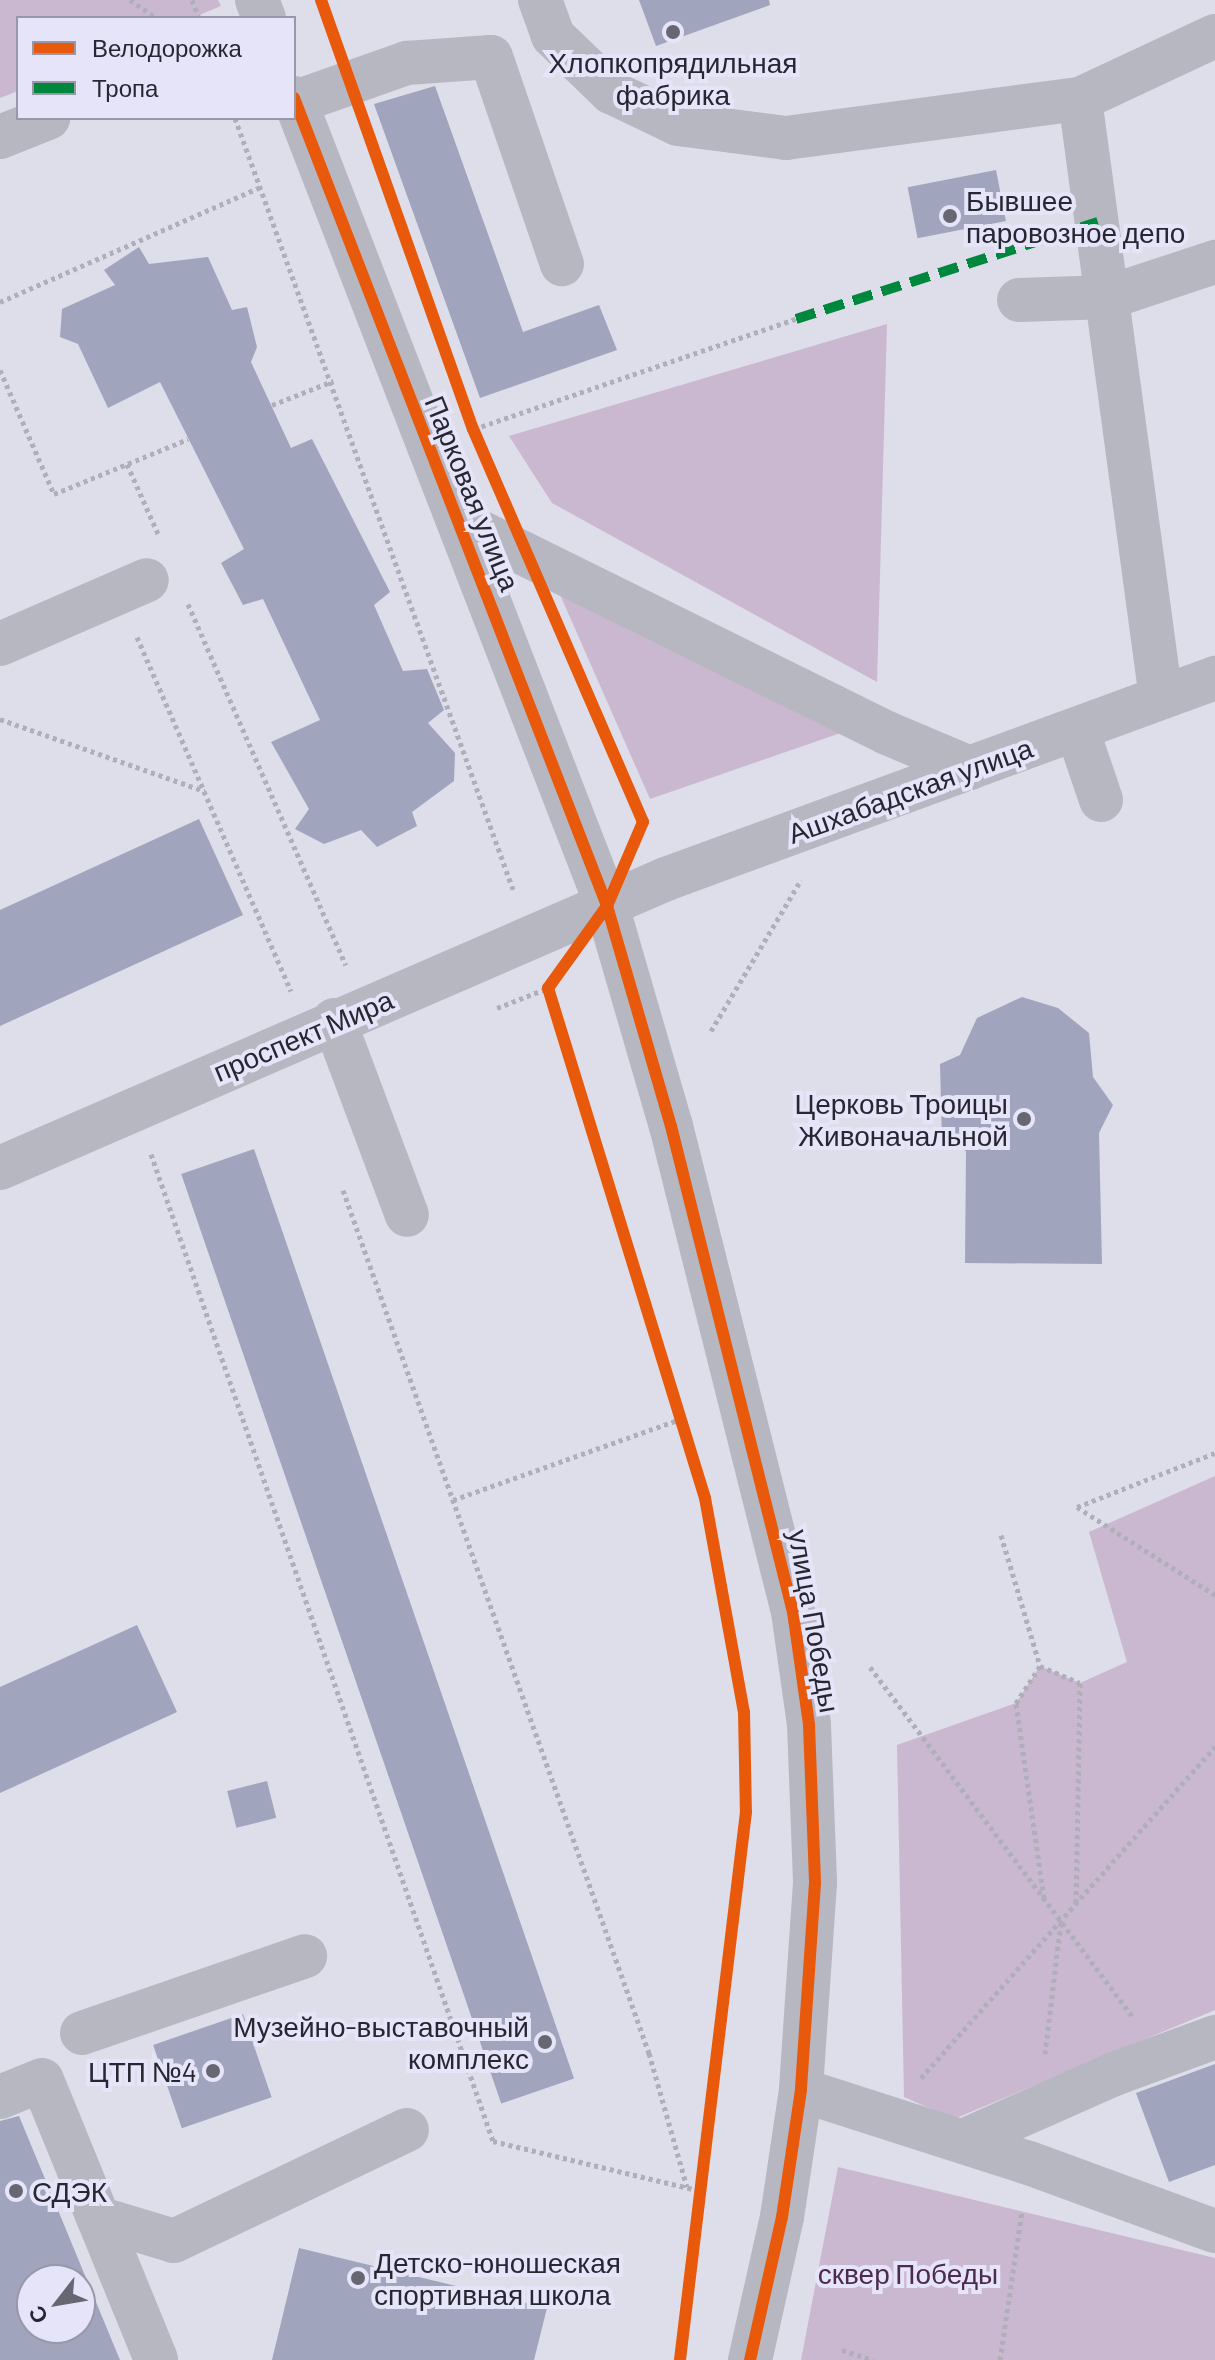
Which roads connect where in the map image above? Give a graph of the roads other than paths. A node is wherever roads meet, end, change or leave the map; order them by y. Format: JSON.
{"nodes":[{"id":1,"x":540,"y":0,"type":"edge"},
{"id":2,"x":1215,"y":36,"type":"edge"},
{"id":3,"x":1080,"y":99,"type":"junction"},
{"id":4,"x":296,"y":100,"type":"edge"},
{"id":5,"x":296,"y":103,"type":"edge"},
{"id":6,"x":43,"y":120,"type":"edge"},
{"id":7,"x":0,"y":137,"type":"edge"},
{"id":8,"x":1215,"y":262,"type":"edge"},
{"id":9,"x":562,"y":264,"type":"dead end"},
{"id":10,"x":1109,"y":297,"type":"junction"},
{"id":11,"x":1019,"y":300,"type":"dead end"},
{"id":12,"x":460,"y":522,"type":"junction"},
{"id":13,"x":165,"y":574,"type":"road end"},
{"id":14,"x":0,"y":644,"type":"edge"},
{"id":15,"x":1215,"y":678,"type":"edge"},
{"id":16,"x":1161,"y":698,"type":"junction"},
{"id":17,"x":1077,"y":729,"type":"junction"},
{"id":18,"x":970,"y":768,"type":"junction"},
{"id":19,"x":1101,"y":800,"type":"dead end"},
{"id":20,"x":607,"y":906,"type":"junction"},
{"id":21,"x":334,"y":1020,"type":"junction"},
{"id":22,"x":0,"y":1168,"type":"edge"},
{"id":23,"x":407,"y":1215,"type":"dead end"},
{"id":24,"x":305,"y":1956,"type":"dead end"},
{"id":25,"x":82,"y":2033,"type":"dead end"},
{"id":26,"x":1215,"y":2037,"type":"edge"},
{"id":27,"x":801,"y":2090,"type":"junction"},
{"id":28,"x":0,"y":2097,"type":"edge"},
{"id":29,"x":407,"y":2130,"type":"dead end"},
{"id":30,"x":963,"y":2141,"type":"junction"},
{"id":31,"x":98,"y":2218,"type":"junction"},
{"id":32,"x":1215,"y":2231,"type":"edge"},
{"id":33,"x":156,"y":2360,"type":"edge"},
{"id":34,"x":750,"y":2360,"type":"edge"}],
"edges":[{"from":1,"to":3,"type":"street"},
{"from":2,"to":3,"type":"street"},
{"from":3,"to":10,"type":"street"},
{"from":4,"to":9,"type":"street"},
{"from":5,"to":12,"type":"street","name":"Парковая улица"},
{"from":6,"to":7,"type":"street"},
{"from":8,"to":10,"type":"street"},
{"from":10,"to":11,"type":"street"},
{"from":10,"to":16,"type":"street"},
{"from":12,"to":18,"type":"street"},
{"from":12,"to":20,"type":"street","name":"Парковая улица"},
{"from":13,"to":14,"type":"street"},
{"from":15,"to":16,"type":"street","name":"Ашхабадская улица"},
{"from":16,"to":17,"type":"street","name":"Ашхабадская улица"},
{"from":17,"to":18,"type":"street","name":"Ашхабадская улица"},
{"from":17,"to":19,"type":"street"},
{"from":18,"to":20,"type":"street","name":"Ашхабадская улица"},
{"from":20,"to":21,"type":"street","name":"проспект Мира"},
{"from":20,"to":27,"type":"street","name":"улица Победы"},
{"from":21,"to":22,"type":"street","name":"проспект Мира"},
{"from":21,"to":23,"type":"street"},
{"from":24,"to":25,"type":"street"},
{"from":26,"to":30,"type":"street"},
{"from":27,"to":30,"type":"street"},
{"from":27,"to":34,"type":"street","name":"улица Победы"},
{"from":28,"to":31,"type":"street"},
{"from":29,"to":31,"type":"street"},
{"from":30,"to":32,"type":"street"},
{"from":31,"to":33,"type":"street"}]}
